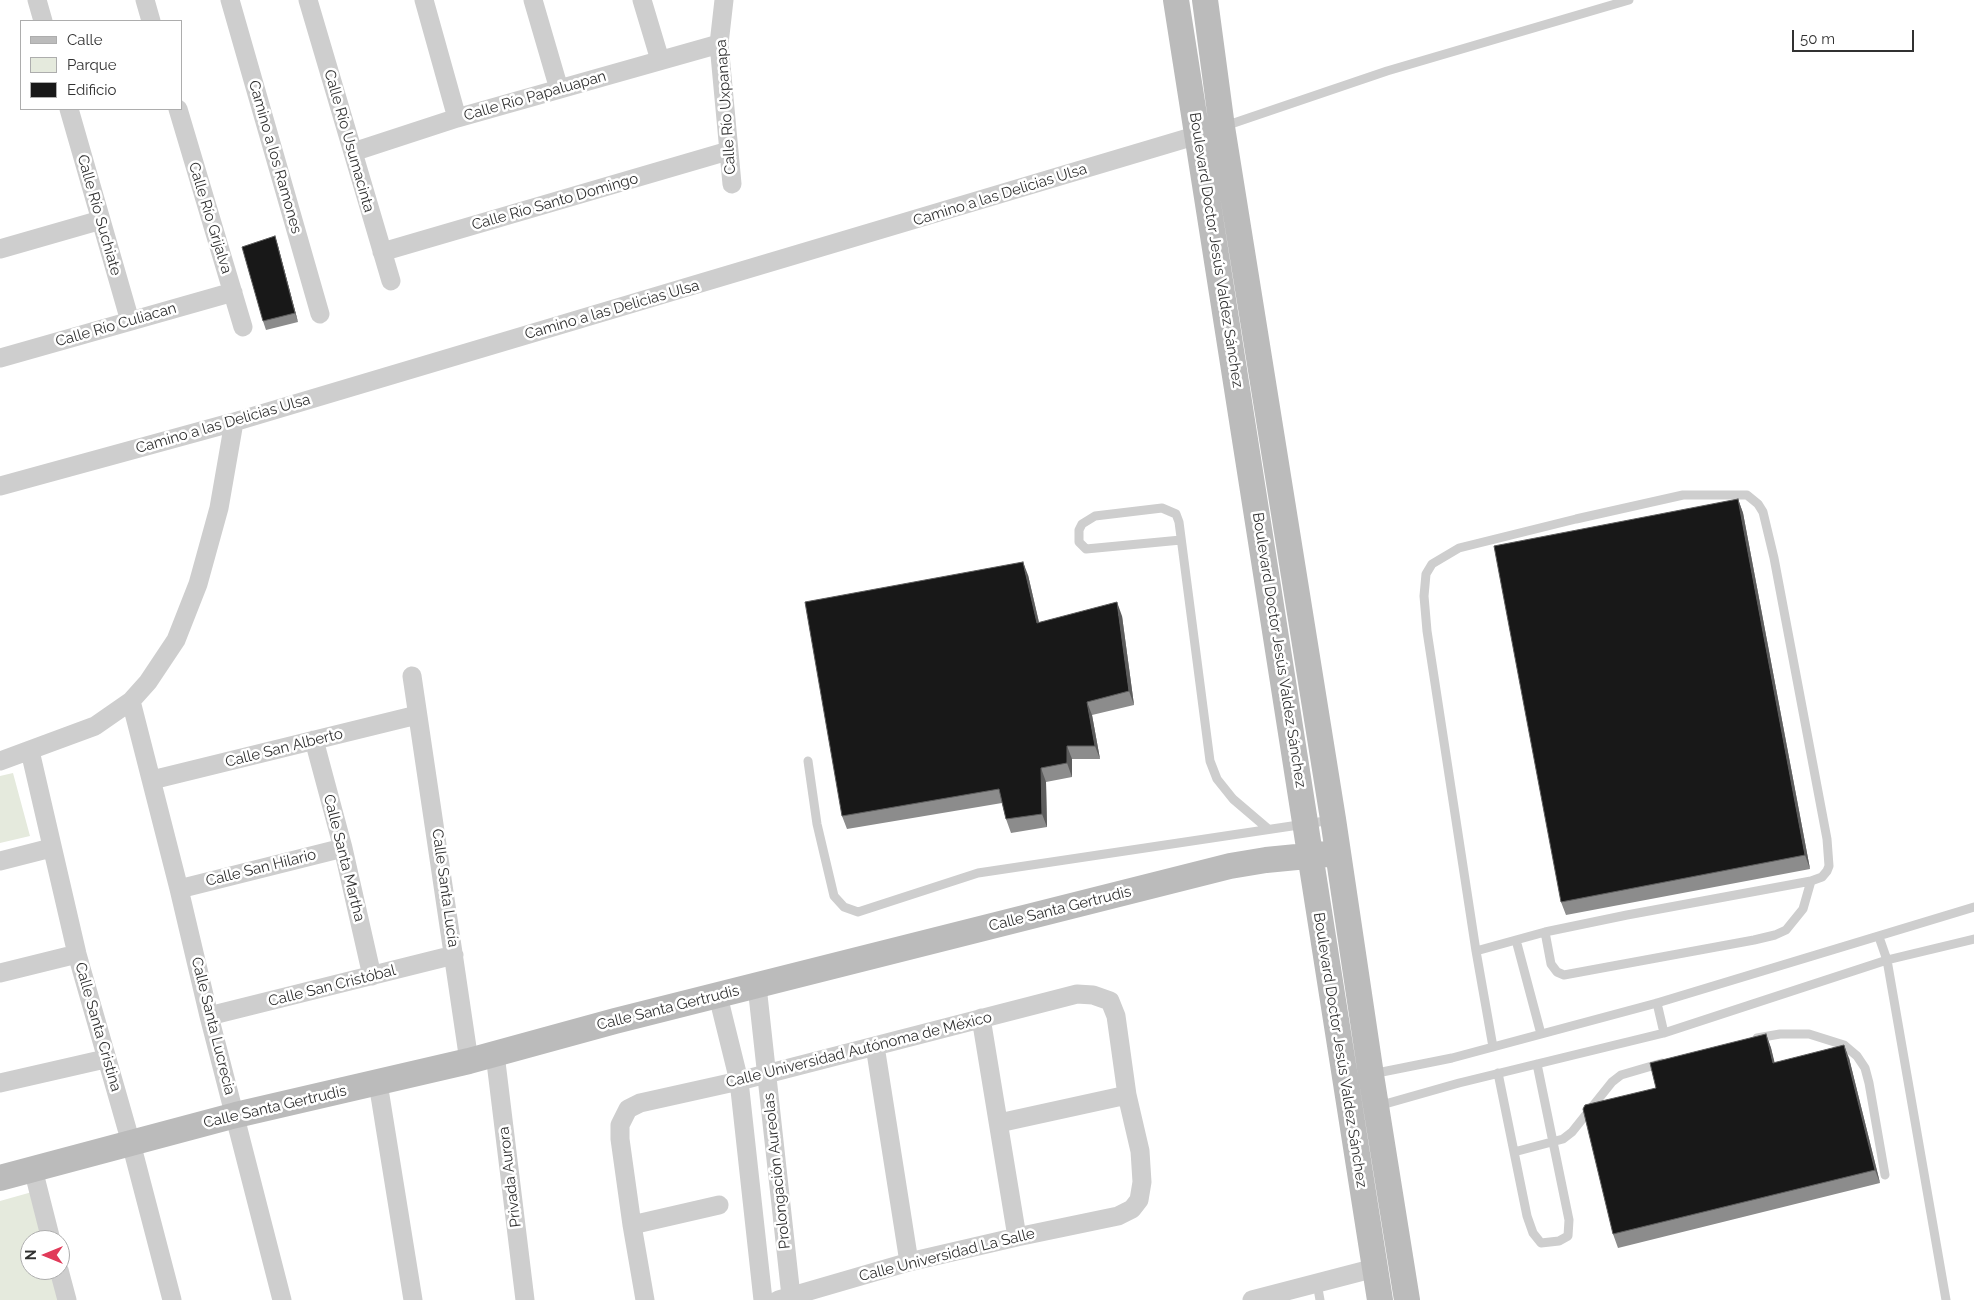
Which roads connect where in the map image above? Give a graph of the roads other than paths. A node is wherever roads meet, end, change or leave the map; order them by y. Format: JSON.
{"nodes":[{"id":1,"x":37,"y":0,"type":"edge"},
{"id":2,"x":145,"y":0,"type":"edge"},
{"id":3,"x":230,"y":0,"type":"edge"},
{"id":4,"x":308,"y":0,"type":"edge"},
{"id":5,"x":424,"y":0,"type":"edge"},
{"id":6,"x":533,"y":0,"type":"edge"},
{"id":7,"x":642,"y":0,"type":"edge"},
{"id":8,"x":724,"y":0,"type":"edge"},
{"id":9,"x":1176,"y":0,"type":"edge"},
{"id":10,"x":1205,"y":0,"type":"edge"},
{"id":11,"x":1629,"y":0,"type":"edge"},
{"id":12,"x":43,"y":20,"type":"edge"},
{"id":13,"x":151,"y":20,"type":"edge"},
{"id":14,"x":719,"y":44,"type":"junction"},
{"id":15,"x":660,"y":60,"type":"junction"},
{"id":16,"x":559,"y":89,"type":"junction"},
{"id":17,"x":68,"y":110,"type":"edge"},
{"id":18,"x":178,"y":110,"type":"edge"},
{"id":19,"x":457,"y":118,"type":"junction"},
{"id":20,"x":1222,"y":127,"type":"junction"},
{"id":21,"x":1198,"y":135,"type":"junction"},
{"id":22,"x":728,"y":151,"type":"junction"},
{"id":23,"x":353,"y":152,"type":"junction"},
{"id":24,"x":732,"y":184,"type":"dead end"},
{"id":25,"x":101,"y":220,"type":"junction"},
{"id":26,"x":0,"y":247,"type":"edge"},
{"id":27,"x":382,"y":252,"type":"junction"},
{"id":28,"x":391,"y":281,"type":"dead end"},
{"id":29,"x":232,"y":292,"type":"junction"},
{"id":30,"x":320,"y":314,"type":"dead end"},
{"id":31,"x":130,"y":321,"type":"junction"},
{"id":32,"x":243,"y":327,"type":"dead end"},
{"id":33,"x":0,"y":358,"type":"edge"},
{"id":34,"x":234,"y":422,"type":"junction"},
{"id":35,"x":0,"y":486,"type":"edge"},
{"id":36,"x":1181,"y":540,"type":"junction"},
{"id":37,"x":412,"y":676,"type":"dead end"},
{"id":38,"x":131,"y":701,"type":"junction"},
{"id":39,"x":417,"y":715,"type":"junction"},
{"id":40,"x":314,"y":740,"type":"junction"},
{"id":41,"x":30,"y":752,"type":"junction"},
{"id":42,"x":0,"y":761,"type":"edge"},
{"id":43,"x":808,"y":761,"type":"dead end"},
{"id":44,"x":152,"y":780,"type":"junction"},
{"id":45,"x":1333,"y":819,"type":"junction"},
{"id":46,"x":1306,"y":823,"type":"junction"},
{"id":47,"x":1268,"y":828,"type":"junction"},
{"id":48,"x":51,"y":848,"type":"junction"},
{"id":49,"x":343,"y":848,"type":"junction"},
{"id":50,"x":1338,"y":853,"type":"junction"},
{"id":51,"x":1309,"y":854,"type":"junction"},
{"id":52,"x":0,"y":861,"type":"edge"},
{"id":53,"x":1811,"y":882,"type":"junction"},
{"id":54,"x":179,"y":889,"type":"junction"},
{"id":55,"x":1974,"y":907,"type":"edge"},
{"id":56,"x":1545,"y":932,"type":"junction"},
{"id":57,"x":1879,"y":937,"type":"junction"},
{"id":58,"x":1974,"y":939,"type":"edge"},
{"id":59,"x":1516,"y":940,"type":"junction"},
{"id":60,"x":1476,"y":951,"type":"junction"},
{"id":61,"x":77,"y":954,"type":"junction"},
{"id":62,"x":454,"y":955,"type":"junction"},
{"id":63,"x":1887,"y":960,"type":"junction"},
{"id":64,"x":0,"y":973,"type":"edge"},
{"id":65,"x":372,"y":976,"type":"junction"},
{"id":66,"x":757,"y":986,"type":"junction"},
{"id":67,"x":718,"y":996,"type":"junction"},
{"id":68,"x":1657,"y":1003,"type":"junction"},
{"id":69,"x":208,"y":1016,"type":"junction"},
{"id":70,"x":982,"y":1018,"type":"junction"},
{"id":71,"x":1664,"y":1033,"type":"junction"},
{"id":72,"x":1541,"y":1034,"type":"junction"},
{"id":73,"x":1746,"y":1041,"type":"edge"},
{"id":74,"x":875,"y":1046,"type":"junction"},
{"id":75,"x":1493,"y":1047,"type":"junction"},
{"id":76,"x":494,"y":1054,"type":"junction"},
{"id":77,"x":106,"y":1059,"type":"junction"},
{"id":78,"x":469,"y":1061,"type":"junction"},
{"id":79,"x":1668,"y":1061,"type":"edge"},
{"id":80,"x":1537,"y":1064,"type":"junction"},
{"id":81,"x":1498,"y":1073,"type":"junction"},
{"id":82,"x":767,"y":1074,"type":"junction"},
{"id":83,"x":1371,"y":1074,"type":"junction"},
{"id":84,"x":0,"y":1082,"type":"edge"},
{"id":85,"x":739,"y":1082,"type":"junction"},
{"id":86,"x":378,"y":1083,"type":"junction"},
{"id":87,"x":1127,"y":1095,"type":"junction"},
{"id":88,"x":1376,"y":1106,"type":"junction"},
{"id":89,"x":236,"y":1115,"type":"junction"},
{"id":90,"x":1000,"y":1123,"type":"junction"},
{"id":91,"x":1553,"y":1142,"type":"junction"},
{"id":92,"x":131,"y":1143,"type":"junction"},
{"id":93,"x":1514,"y":1152,"type":"junction"},
{"id":94,"x":33,"y":1169,"type":"junction"},
{"id":95,"x":1885,"y":1175,"type":"dead end"},
{"id":96,"x":0,"y":1178,"type":"edge"},
{"id":97,"x":720,"y":1205,"type":"dead end"},
{"id":98,"x":632,"y":1224,"type":"junction"},
{"id":99,"x":48,"y":1230,"type":"edge"},
{"id":100,"x":1017,"y":1237,"type":"junction"},
{"id":101,"x":909,"y":1262,"type":"junction"},
{"id":102,"x":1375,"y":1268,"type":"junction"},
{"id":103,"x":62,"y":1280,"type":"edge"},
{"id":104,"x":1319,"y":1292,"type":"edge"},
{"id":105,"x":784,"y":1298,"type":"edge"},
{"id":106,"x":67,"y":1300,"type":"edge"},
{"id":107,"x":172,"y":1300,"type":"edge"},
{"id":108,"x":282,"y":1300,"type":"edge"},
{"id":109,"x":413,"y":1300,"type":"edge"},
{"id":110,"x":525,"y":1300,"type":"edge"},
{"id":111,"x":646,"y":1300,"type":"edge"},
{"id":112,"x":763,"y":1300,"type":"edge"},
{"id":113,"x":1252,"y":1300,"type":"edge"},
{"id":114,"x":1380,"y":1300,"type":"edge"},
{"id":115,"x":1407,"y":1300,"type":"edge"},
{"id":116,"x":1946,"y":1300,"type":"edge"}],
"edges":[{"from":1,"to":12,"type":"street"},
{"from":2,"to":13,"type":"street"},
{"from":3,"to":30,"type":"street","name":"Camino a los Ramones"},
{"from":4,"to":23,"type":"street","name":"Calle Río Usumacinta"},
{"from":5,"to":19,"type":"street"},
{"from":6,"to":16,"type":"street"},
{"from":7,"to":15,"type":"street"},
{"from":8,"to":14,"type":"street","name":"Calle Río Uxpanapa"},
{"from":9,"to":21,"type":"main road","name":"Boulevard Doctor Jesús Valdez Sánchez"},
{"from":10,"to":20,"type":"main road","name":"Boulevard Doctor Jesús Valdez Sánchez"},
{"from":11,"to":20,"type":"lane"},
{"from":14,"to":15,"type":"street","name":"Calle Río Papaluapan"},
{"from":14,"to":22,"type":"street","name":"Calle Río Uxpanapa"},
{"from":15,"to":16,"type":"street","name":"Calle Río Papaluapan"},
{"from":16,"to":19,"type":"street","name":"Calle Río Papaluapan"},
{"from":17,"to":25,"type":"street","name":"Calle Río Suchiate"},
{"from":18,"to":29,"type":"street","name":"Calle Río Grijalva"},
{"from":19,"to":23,"type":"street","name":"Calle Río Papaluapan"},
{"from":20,"to":21,"type":"street","name":"Camino a las Delicias Ulsa"},
{"from":20,"to":45,"type":"main road","name":"Boulevard Doctor Jesús Valdez Sánchez"},
{"from":21,"to":34,"type":"street","name":"Camino a las Delicias Ulsa"},
{"from":21,"to":46,"type":"main road","name":"Boulevard Doctor Jesús Valdez Sánchez"},
{"from":22,"to":24,"type":"street","name":"Calle Río Uxpanapa"},
{"from":22,"to":27,"type":"street","name":"Calle Río Santo Domingo"},
{"from":23,"to":27,"type":"street","name":"Calle Río Usumacinta"},
{"from":25,"to":26,"type":"street"},
{"from":25,"to":31,"type":"street","name":"Calle Río Suchiate"},
{"from":27,"to":28,"type":"street","name":"Calle Río Usumacinta"},
{"from":29,"to":31,"type":"street","name":"Calle Río Culiacan"},
{"from":29,"to":32,"type":"street","name":"Calle Río Grijalva"},
{"from":31,"to":33,"type":"street","name":"Calle Río Culiacan"},
{"from":34,"to":35,"type":"street","name":"Camino a las Delicias Ulsa"},
{"from":34,"to":38,"type":"street"},
{"from":36,"to":36,"type":"lane"},
{"from":36,"to":47,"type":"lane"},
{"from":37,"to":39,"type":"street","name":"Calle Santa Lucía"},
{"from":38,"to":41,"type":"street"},
{"from":38,"to":44,"type":"street","name":"Calle Santa Lucrecia"},
{"from":39,"to":40,"type":"street","name":"Calle San Alberto"},
{"from":39,"to":62,"type":"street","name":"Calle Santa Lucía"},
{"from":40,"to":44,"type":"street","name":"Calle San Alberto"},
{"from":40,"to":49,"type":"street","name":"Calle Santa Martha"},
{"from":41,"to":42,"type":"street"},
{"from":41,"to":48,"type":"street","name":"Calle Santa Cristina"},
{"from":43,"to":47,"type":"lane"},
{"from":44,"to":54,"type":"street","name":"Calle Santa Lucrecia"},
{"from":45,"to":46,"type":"lane"},
{"from":45,"to":50,"type":"main road","name":"Boulevard Doctor Jesús Valdez Sánchez"},
{"from":46,"to":47,"type":"lane"},
{"from":46,"to":51,"type":"main road","name":"Boulevard Doctor Jesús Valdez Sánchez"},
{"from":48,"to":52,"type":"street"},
{"from":48,"to":61,"type":"street","name":"Calle Santa Cristina"},
{"from":49,"to":54,"type":"street","name":"Calle San Hilario"},
{"from":49,"to":65,"type":"street","name":"Calle Santa Martha"},
{"from":50,"to":51,"type":"main road","name":"Calle Santa Gertrudis"},
{"from":50,"to":83,"type":"main road","name":"Boulevard Doctor Jesús Valdez Sánchez"},
{"from":51,"to":66,"type":"main road","name":"Calle Santa Gertrudis"},
{"from":51,"to":102,"type":"main road","name":"Boulevard Doctor Jesús Valdez Sánchez"},
{"from":53,"to":56,"type":"lane"},
{"from":53,"to":56,"type":"lane"},
{"from":53,"to":60,"type":"lane"},
{"from":54,"to":69,"type":"street","name":"Calle Santa Lucrecia"},
{"from":55,"to":57,"type":"lane"},
{"from":56,"to":59,"type":"lane"},
{"from":57,"to":63,"type":"lane"},
{"from":57,"to":68,"type":"lane"},
{"from":58,"to":63,"type":"lane"},
{"from":59,"to":60,"type":"lane"},
{"from":59,"to":72,"type":"lane"},
{"from":60,"to":75,"type":"lane"},
{"from":61,"to":64,"type":"street"},
{"from":61,"to":77,"type":"street","name":"Calle Santa Cristina"},
{"from":62,"to":65,"type":"street","name":"Calle San Cristóbal"},
{"from":62,"to":78,"type":"street","name":"Calle Santa Lucía"},
{"from":63,"to":71,"type":"lane"},
{"from":63,"to":116,"type":"lane"},
{"from":65,"to":69,"type":"street","name":"Calle San Cristóbal"},
{"from":66,"to":67,"type":"main road","name":"Calle Santa Gertrudis"},
{"from":66,"to":82,"type":"street","name":"Prolongación Aureolas"},
{"from":67,"to":76,"type":"main road","name":"Calle Santa Gertrudis"},
{"from":67,"to":85,"type":"street","name":"Prolongación Aureolas"},
{"from":68,"to":71,"type":"lane"},
{"from":68,"to":72,"type":"lane"},
{"from":69,"to":89,"type":"street","name":"Calle Santa Lucrecia"},
{"from":70,"to":74,"type":"street","name":"Calle Universidad Autónoma de México"},
{"from":70,"to":87,"type":"street","name":"Calle Universidad Autónoma de México"},
{"from":70,"to":90,"type":"street"},
{"from":71,"to":80,"type":"lane"},
{"from":72,"to":75,"type":"lane"},
{"from":73,"to":95,"type":"lane"},
{"from":74,"to":82,"type":"street","name":"Calle Universidad Autónoma de México"},
{"from":74,"to":101,"type":"street"},
{"from":75,"to":83,"type":"lane"},
{"from":76,"to":78,"type":"main road","name":"Calle Santa Gertrudis"},
{"from":76,"to":110,"type":"street","name":"Privada Aurora"},
{"from":77,"to":84,"type":"street"},
{"from":77,"to":92,"type":"street","name":"Calle Santa Cristina"},
{"from":78,"to":86,"type":"main road","name":"Calle Santa Gertrudis"},
{"from":79,"to":91,"type":"lane"},
{"from":80,"to":81,"type":"lane"},
{"from":80,"to":91,"type":"lane"},
{"from":81,"to":88,"type":"lane"},
{"from":81,"to":93,"type":"lane"},
{"from":82,"to":85,"type":"street","name":"Calle Universidad Autónoma de México"},
{"from":82,"to":105,"type":"street","name":"Prolongación Aureolas"},
{"from":83,"to":88,"type":"main road","name":"Boulevard Doctor Jesús Valdez Sánchez"},
{"from":85,"to":98,"type":"street","name":"Calle Universidad Autónoma de México"},
{"from":85,"to":112,"type":"street","name":"Prolongación Aureolas"},
{"from":86,"to":89,"type":"main road","name":"Calle Santa Gertrudis"},
{"from":86,"to":109,"type":"street"},
{"from":87,"to":90,"type":"street"},
{"from":87,"to":100,"type":"street","name":"Calle Universidad La Salle"},
{"from":88,"to":115,"type":"main road","name":"Boulevard Doctor Jesús Valdez Sánchez"},
{"from":89,"to":92,"type":"main road","name":"Calle Santa Gertrudis"},
{"from":89,"to":108,"type":"street","name":"Calle Santa Lucrecia"},
{"from":90,"to":100,"type":"street"},
{"from":91,"to":93,"type":"lane"},
{"from":91,"to":93,"type":"lane"},
{"from":92,"to":94,"type":"main road","name":"Calle Santa Gertrudis"},
{"from":92,"to":107,"type":"street","name":"Calle Santa Cristina"},
{"from":94,"to":96,"type":"main road","name":"Calle Santa Gertrudis"},
{"from":94,"to":99,"type":"street"},
{"from":97,"to":98,"type":"street"},
{"from":98,"to":111,"type":"street"},
{"from":100,"to":101,"type":"street","name":"Calle Universidad La Salle"},
{"from":101,"to":105,"type":"street","name":"Calle Universidad La Salle"},
{"from":102,"to":104,"type":"street"},
{"from":102,"to":114,"type":"main road","name":"Boulevard Doctor Jesús Valdez Sánchez"},
{"from":103,"to":106,"type":"street"},
{"from":104,"to":113,"type":"street"}]}
